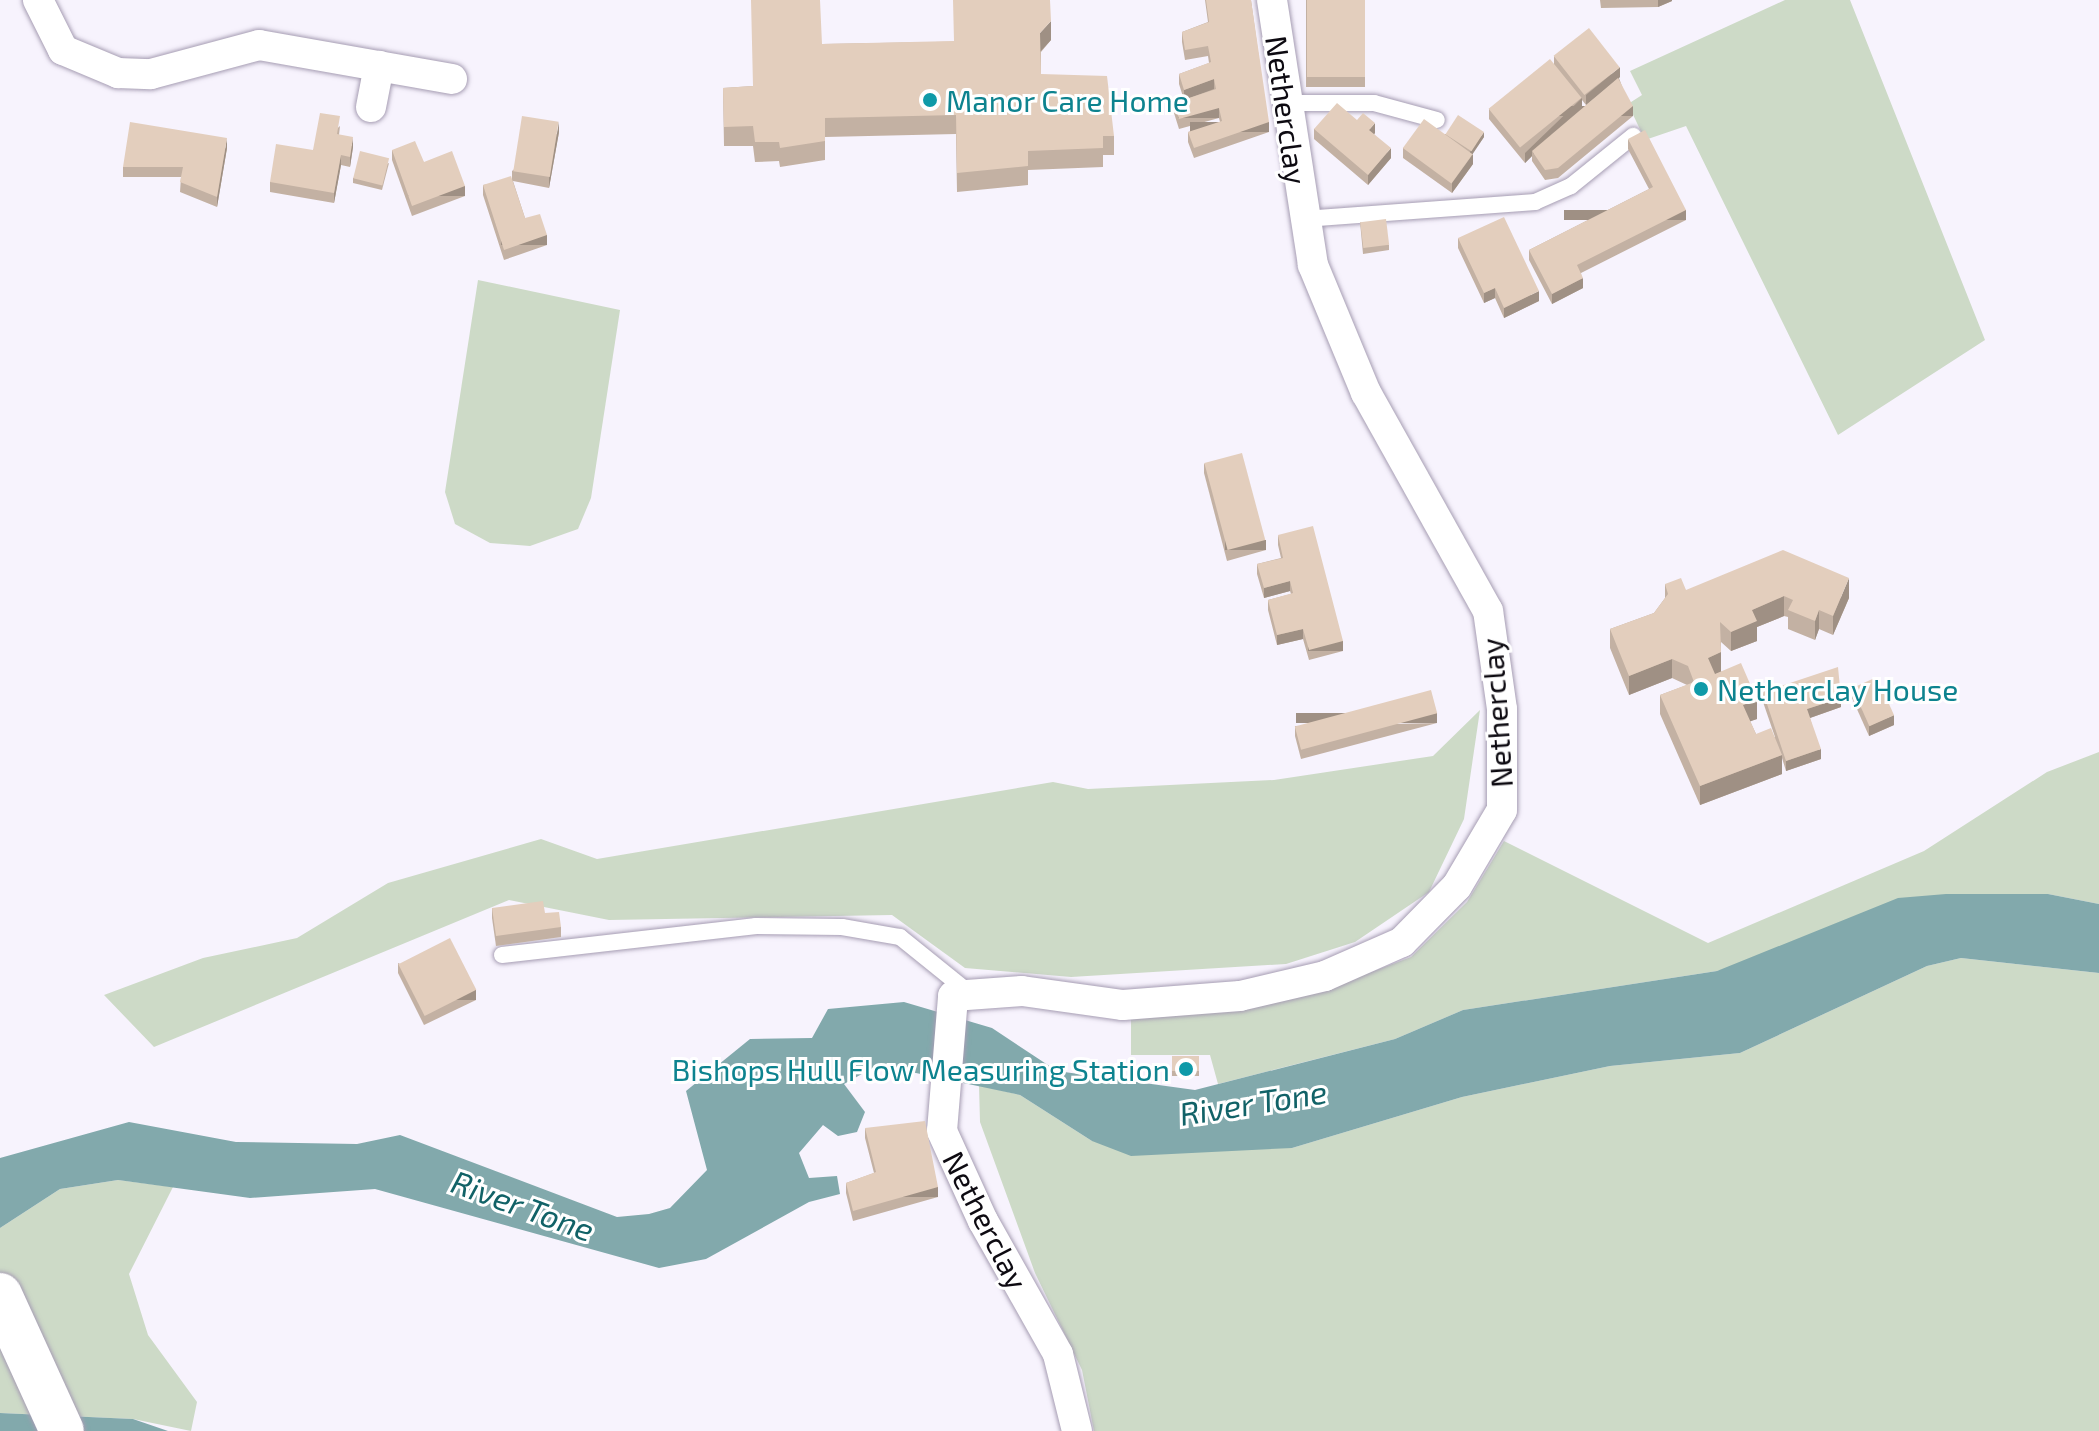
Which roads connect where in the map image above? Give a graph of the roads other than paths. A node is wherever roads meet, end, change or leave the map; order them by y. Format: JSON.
{"nodes":[{"id":1,"x":38,"y":0,"type":"edge"},
{"id":2,"x":1272,"y":0,"type":"edge"},
{"id":3,"x":379,"y":66,"type":"junction"},
{"id":4,"x":452,"y":79,"type":"dead end"},
{"id":5,"x":1283,"y":103,"type":"junction"},
{"id":6,"x":371,"y":107,"type":"dead end"},
{"id":7,"x":1437,"y":120,"type":"dead end"},
{"id":8,"x":1633,"y":136,"type":"edge"},
{"id":9,"x":1304,"y":219,"type":"junction"},
{"id":10,"x":502,"y":955,"type":"dead end"},
{"id":11,"x":958,"y":999,"type":"junction"},
{"id":12,"x":0,"y":1295,"type":"edge"},
{"id":13,"x":62,"y":1431,"type":"edge"},
{"id":14,"x":1077,"y":1431,"type":"edge"}],
"edges":[{"from":1,"to":3,"type":"street"},
{"from":2,"to":5,"type":"street","name":"Netherclay"},
{"from":3,"to":4,"type":"street"},
{"from":3,"to":6,"type":"street"},
{"from":5,"to":7,"type":"lane"},
{"from":5,"to":9,"type":"street","name":"Netherclay"},
{"from":8,"to":9,"type":"lane"},
{"from":9,"to":11,"type":"street","name":"Netherclay"},
{"from":10,"to":11,"type":"lane"},
{"from":11,"to":14,"type":"street","name":"Netherclay"},
{"from":12,"to":13,"type":"main road"}]}
